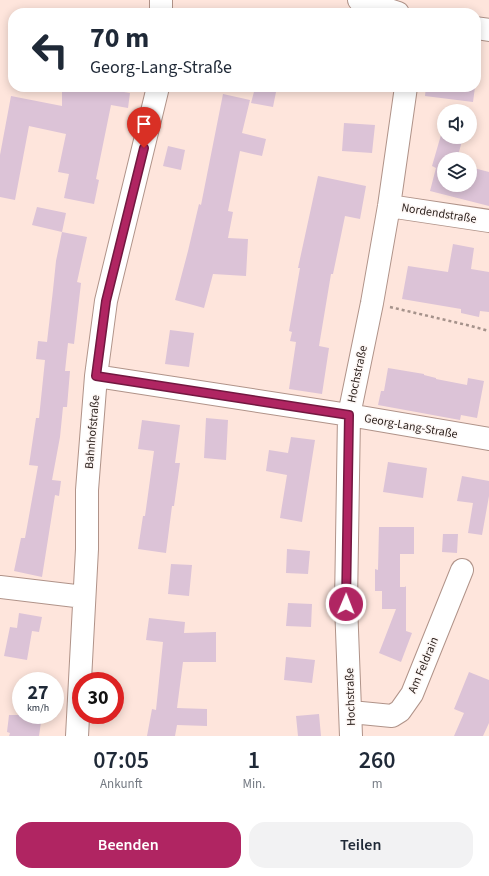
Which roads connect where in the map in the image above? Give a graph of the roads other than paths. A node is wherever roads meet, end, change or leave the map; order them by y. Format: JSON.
{"nodes":[{"id":1,"x":359,"y":0,"type":"edge"},
{"id":2,"x":383,"y":8,"type":"edge"},
{"id":3,"x":157,"y":92,"type":"edge"},
{"id":4,"x":405,"y":92,"type":"edge"},
{"id":5,"x":389,"y":206,"type":"junction"},
{"id":6,"x":489,"y":221,"type":"edge"},
{"id":7,"x":96,"y":376,"type":"junction"},
{"id":8,"x":349,"y":415,"type":"junction"},
{"id":9,"x":489,"y":439,"type":"edge"},
{"id":10,"x":462,"y":570,"type":"dead end"},
{"id":11,"x":0,"y":586,"type":"edge"},
{"id":12,"x":84,"y":596,"type":"junction"},
{"id":13,"x":351,"y":712,"type":"junction"},
{"id":14,"x":77,"y":736,"type":"edge"},
{"id":15,"x":352,"y":736,"type":"edge"}],
"edges":[{"from":1,"to":2,"type":"street"},
{"from":3,"to":7,"type":"street","name":"Bahnhofstraße"},
{"from":4,"to":5,"type":"street","name":"Hochstraße"},
{"from":5,"to":6,"type":"street","name":"Nordendstraße"},
{"from":5,"to":8,"type":"street","name":"Hochstraße"},
{"from":7,"to":8,"type":"street","name":"Georg-Lang-Straße"},
{"from":7,"to":12,"type":"street","name":"Bahnhofstraße"},
{"from":8,"to":9,"type":"street","name":"Georg-Lang-Straße"},
{"from":8,"to":13,"type":"street","name":"Hochstraße"},
{"from":10,"to":13,"type":"street","name":"Am Feldrain"},
{"from":11,"to":12,"type":"street"},
{"from":12,"to":14,"type":"street","name":"Bahnhofstraße"},
{"from":13,"to":15,"type":"street","name":"Hochstraße"}]}
